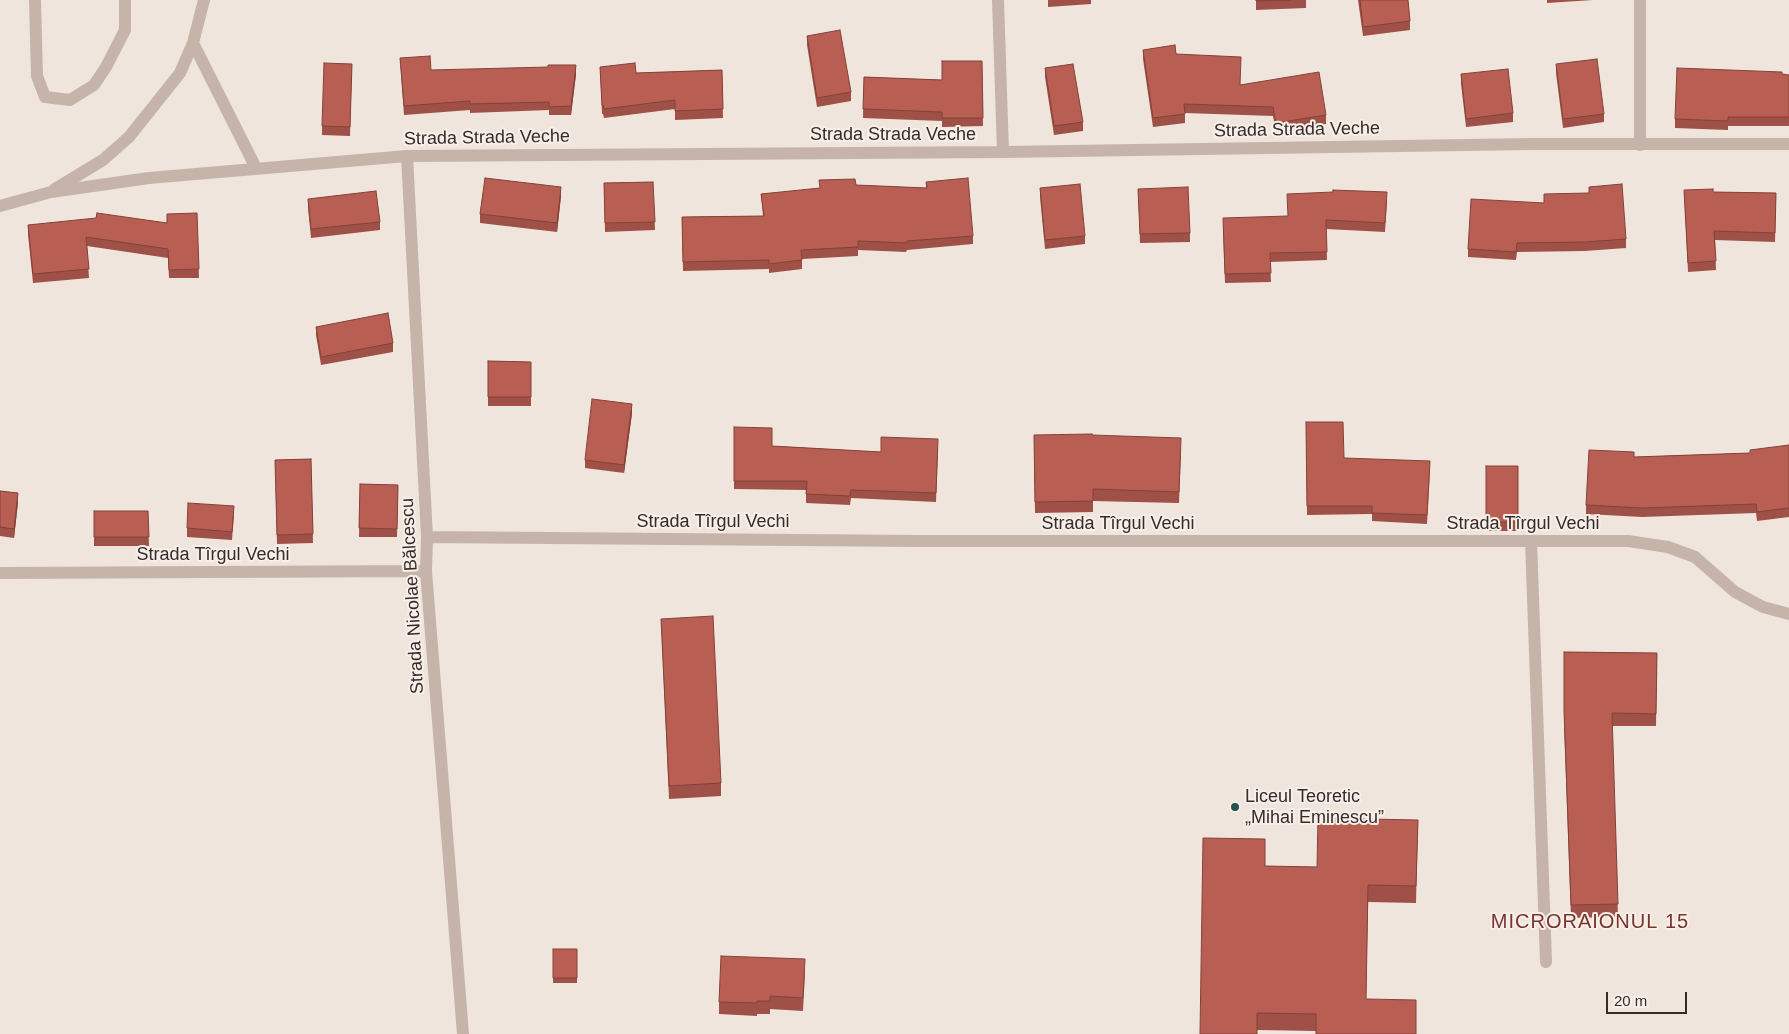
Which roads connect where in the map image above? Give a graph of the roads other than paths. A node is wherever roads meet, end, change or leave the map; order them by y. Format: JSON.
{"nodes":[{"id":1,"x":35,"y":0,"type":"edge"},
{"id":2,"x":125,"y":0,"type":"edge"},
{"id":3,"x":204,"y":0,"type":"edge"},
{"id":4,"x":998,"y":0,"type":"edge"},
{"id":5,"x":1640,"y":0,"type":"edge"},
{"id":6,"x":193,"y":43,"type":"junction"},
{"id":7,"x":1789,"y":144,"type":"edge"},
{"id":8,"x":1640,"y":145,"type":"junction"},
{"id":9,"x":1003,"y":152,"type":"junction"},
{"id":10,"x":407,"y":156,"type":"junction"},
{"id":11,"x":256,"y":168,"type":"junction"},
{"id":12,"x":51,"y":192,"type":"junction"},
{"id":13,"x":0,"y":206,"type":"edge"},
{"id":14,"x":427,"y":537,"type":"junction"},
{"id":15,"x":1531,"y":542,"type":"junction"},
{"id":16,"x":426,"y":571,"type":"junction"},
{"id":17,"x":0,"y":573,"type":"edge"},
{"id":18,"x":1789,"y":614,"type":"edge"},
{"id":19,"x":1546,"y":962,"type":"dead end"},
{"id":20,"x":463,"y":1034,"type":"edge"}],
"edges":[{"from":1,"to":2,"type":"street"},
{"from":3,"to":6,"type":"street"},
{"from":4,"to":9,"type":"street"},
{"from":5,"to":8,"type":"street"},
{"from":6,"to":11,"type":"street"},
{"from":6,"to":12,"type":"street"},
{"from":7,"to":8,"type":"street","name":"Strada Strada Veche"},
{"from":8,"to":9,"type":"street","name":"Strada Strada Veche"},
{"from":9,"to":10,"type":"street","name":"Strada Strada Veche"},
{"from":10,"to":11,"type":"street","name":"Strada Strada Veche"},
{"from":10,"to":14,"type":"street","name":"Strada Nicolae Bălcescu"},
{"from":11,"to":12,"type":"street","name":"Strada Strada Veche"},
{"from":12,"to":13,"type":"street","name":"Strada Strada Veche"},
{"from":14,"to":15,"type":"street","name":"Strada Tîrgul Vechi"},
{"from":14,"to":16,"type":"street","name":"Strada Nicolae Bălcescu"},
{"from":15,"to":18,"type":"street","name":"Strada Tîrgul Vechi"},
{"from":15,"to":19,"type":"street"},
{"from":16,"to":17,"type":"street","name":"Strada Tîrgul Vechi"},
{"from":16,"to":20,"type":"street","name":"Strada Nicolae Bălcescu"}]}
